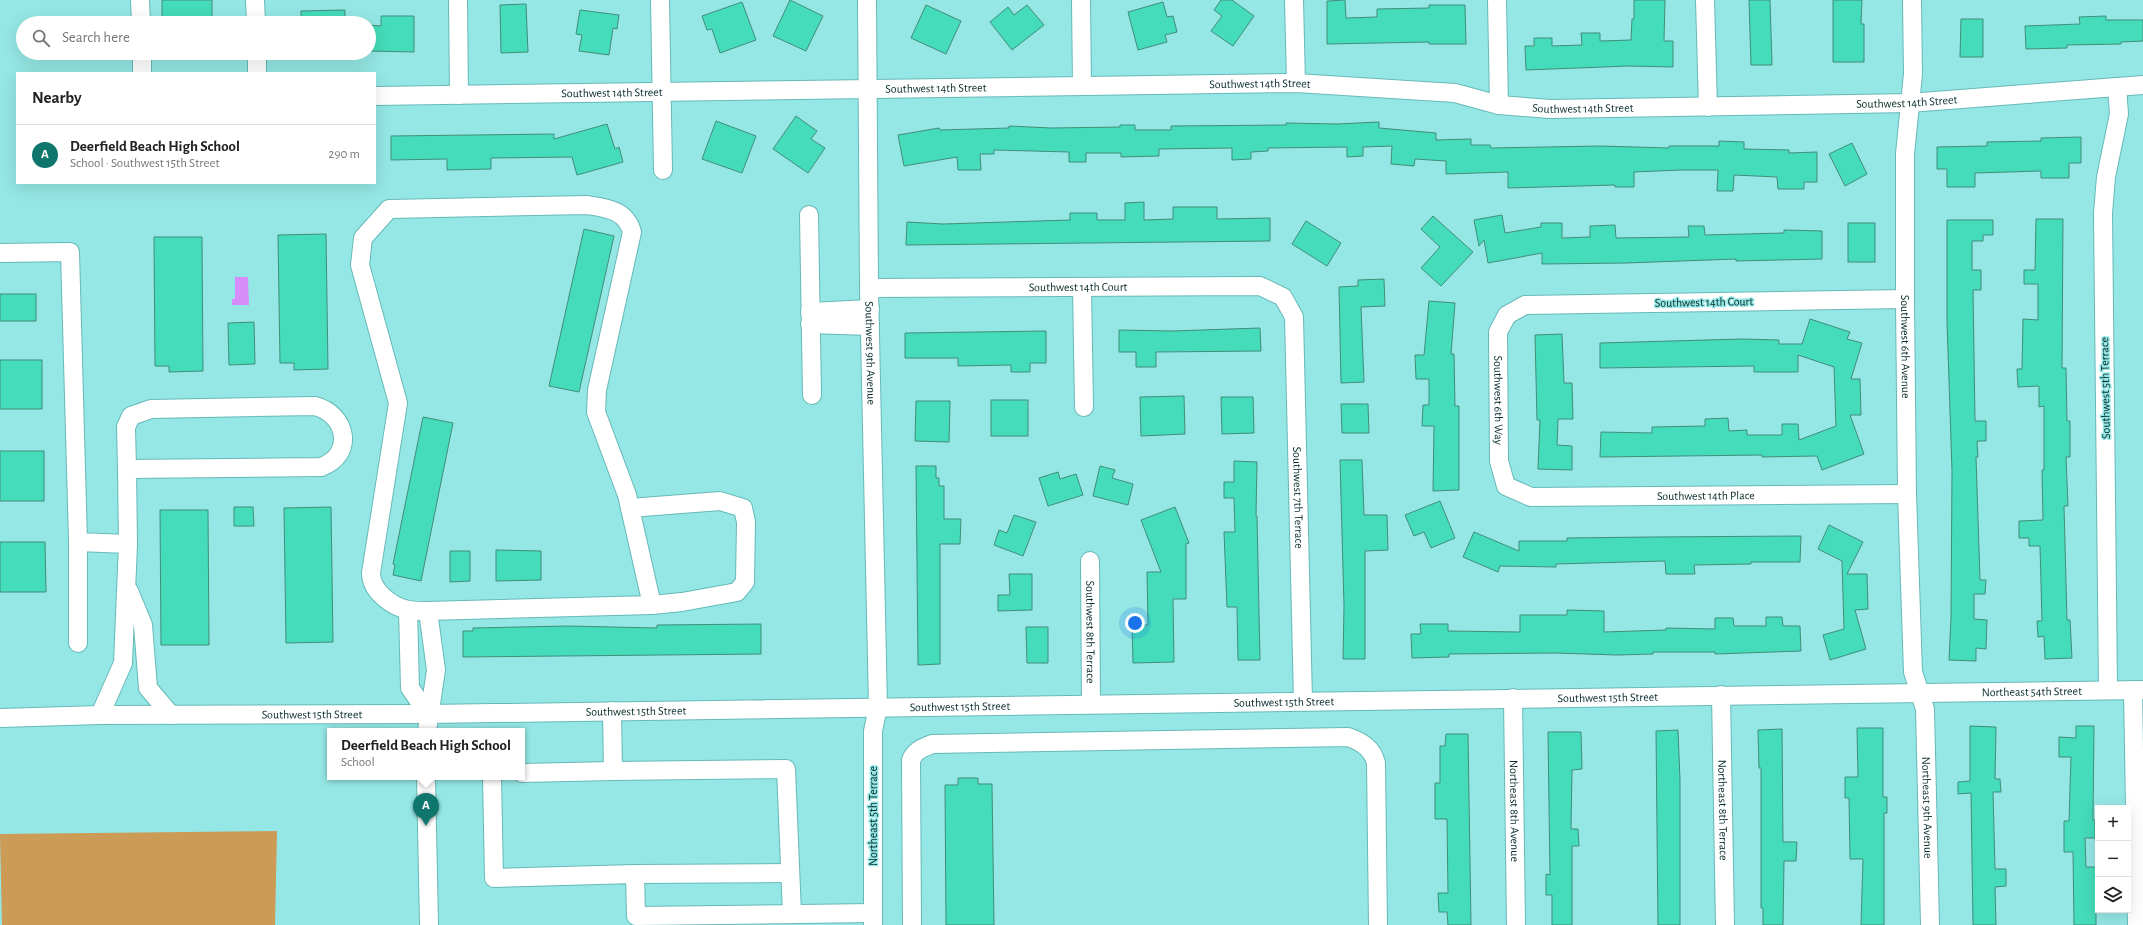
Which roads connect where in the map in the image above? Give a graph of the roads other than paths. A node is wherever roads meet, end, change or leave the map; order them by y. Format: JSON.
{"nodes":[{"id":1,"x":140,"y":0,"type":"edge"},
{"id":2,"x":255,"y":0,"type":"edge"},
{"id":3,"x":458,"y":0,"type":"edge"},
{"id":4,"x":660,"y":0,"type":"edge"},
{"id":5,"x":867,"y":0,"type":"edge"},
{"id":6,"x":1081,"y":0,"type":"edge"},
{"id":7,"x":1294,"y":0,"type":"edge"},
{"id":8,"x":1497,"y":0,"type":"edge"},
{"id":9,"x":1705,"y":0,"type":"edge"},
{"id":10,"x":1912,"y":0,"type":"edge"},
{"id":11,"x":141,"y":16,"type":"edge"},
{"id":12,"x":256,"y":16,"type":"edge"},
{"id":13,"x":142,"y":60,"type":"edge"},
{"id":14,"x":256,"y":60,"type":"edge"},
{"id":15,"x":142,"y":72,"type":"edge"},
{"id":16,"x":257,"y":72,"type":"edge"},
{"id":17,"x":1296,"y":83,"type":"junction"},
{"id":18,"x":2143,"y":85,"type":"edge"},
{"id":19,"x":1082,"y":86,"type":"junction"},
{"id":20,"x":2117,"y":87,"type":"junction"},
{"id":21,"x":868,"y":88,"type":"junction"},
{"id":22,"x":662,"y":92,"type":"junction"},
{"id":23,"x":460,"y":95,"type":"junction"},
{"id":24,"x":376,"y":96,"type":"edge"},
{"id":25,"x":1909,"y":103,"type":"junction"},
{"id":26,"x":1499,"y":104,"type":"junction"},
{"id":27,"x":1708,"y":106,"type":"junction"},
{"id":28,"x":663,"y":170,"type":"dead end"},
{"id":29,"x":809,"y":215,"type":"dead end"},
{"id":30,"x":0,"y":253,"type":"edge"},
{"id":31,"x":1082,"y":287,"type":"junction"},
{"id":32,"x":870,"y":288,"type":"junction"},
{"id":33,"x":1283,"y":297,"type":"joint"},
{"id":34,"x":1905,"y":299,"type":"junction"},
{"id":35,"x":1507,"y":315,"type":"joint"},
{"id":36,"x":810,"y":318,"type":"junction"},
{"id":37,"x":870,"y":318,"type":"junction"},
{"id":38,"x":812,"y":395,"type":"dead end"},
{"id":39,"x":1084,"y":407,"type":"dead end"},
{"id":40,"x":127,"y":469,"type":"junction"},
{"id":41,"x":1506,"y":486,"type":"joint"},
{"id":42,"x":1907,"y":494,"type":"junction"},
{"id":43,"x":630,"y":508,"type":"junction"},
{"id":44,"x":78,"y":542,"type":"junction"},
{"id":45,"x":128,"y":544,"type":"junction"},
{"id":46,"x":1090,"y":560,"type":"dead end"},
{"id":47,"x":127,"y":587,"type":"junction"},
{"id":48,"x":652,"y":605,"type":"junction"},
{"id":49,"x":408,"y":610,"type":"junction"},
{"id":50,"x":428,"y":611,"type":"junction"},
{"id":51,"x":78,"y":643,"type":"dead end"},
{"id":52,"x":2108,"y":690,"type":"junction"},
{"id":53,"x":2138,"y":690,"type":"edge"},
{"id":54,"x":1921,"y":692,"type":"junction"},
{"id":55,"x":1721,"y":695,"type":"junction"},
{"id":56,"x":1513,"y":698,"type":"junction"},
{"id":57,"x":1303,"y":701,"type":"junction"},
{"id":58,"x":1092,"y":704,"type":"junction"},
{"id":59,"x":878,"y":707,"type":"junction"},
{"id":60,"x":612,"y":711,"type":"junction"},
{"id":61,"x":171,"y":714,"type":"junction"},
{"id":62,"x":100,"y":715,"type":"junction"},
{"id":63,"x":0,"y":718,"type":"edge"},
{"id":64,"x":428,"y":722,"type":"edge"},
{"id":65,"x":613,"y":771,"type":"junction"},
{"id":66,"x":525,"y":773,"type":"edge"},
{"id":67,"x":426,"y":780,"type":"edge"},
{"id":68,"x":492,"y":780,"type":"edge"},
{"id":69,"x":790,"y":873,"type":"junction"},
{"id":70,"x":635,"y":874,"type":"junction"},
{"id":71,"x":792,"y":914,"type":"junction"},
{"id":72,"x":835,"y":919,"type":"edge"},
{"id":73,"x":873,"y":919,"type":"edge"},
{"id":74,"x":429,"y":925,"type":"edge"},
{"id":75,"x":912,"y":925,"type":"edge"},
{"id":76,"x":1378,"y":925,"type":"edge"},
{"id":77,"x":1516,"y":925,"type":"edge"},
{"id":78,"x":1725,"y":925,"type":"edge"},
{"id":79,"x":1930,"y":925,"type":"edge"},
{"id":80,"x":2136,"y":925,"type":"edge"}],
"edges":[{"from":1,"to":11,"type":"street"},
{"from":2,"to":12,"type":"street"},
{"from":3,"to":23,"type":"street"},
{"from":4,"to":22,"type":"street"},
{"from":5,"to":21,"type":"street","name":"Southwest 9th Avenue"},
{"from":6,"to":19,"type":"street"},
{"from":7,"to":17,"type":"street"},
{"from":8,"to":26,"type":"street"},
{"from":9,"to":27,"type":"street"},
{"from":10,"to":25,"type":"street","name":"Southwest 6th Avenue"},
{"from":13,"to":15,"type":"street"},
{"from":14,"to":16,"type":"street"},
{"from":17,"to":19,"type":"street","name":"Southwest 14th Street"},
{"from":17,"to":26,"type":"street","name":"Southwest 14th Street"},
{"from":18,"to":20,"type":"street","name":"Southwest 14th Street"},
{"from":19,"to":21,"type":"street","name":"Southwest 14th Street"},
{"from":20,"to":25,"type":"street","name":"Southwest 14th Street"},
{"from":20,"to":52,"type":"street","name":"Southwest 5th Terrace"},
{"from":21,"to":22,"type":"street","name":"Southwest 14th Street"},
{"from":21,"to":32,"type":"street","name":"Southwest 9th Avenue"},
{"from":22,"to":23,"type":"street","name":"Southwest 14th Street"},
{"from":22,"to":28,"type":"street"},
{"from":23,"to":24,"type":"street","name":"Southwest 14th Street"},
{"from":25,"to":27,"type":"street","name":"Southwest 14th Street"},
{"from":25,"to":34,"type":"street","name":"Southwest 6th Avenue"},
{"from":26,"to":27,"type":"street","name":"Southwest 14th Street"},
{"from":29,"to":36,"type":"street"},
{"from":30,"to":44,"type":"street"},
{"from":31,"to":32,"type":"street","name":"Southwest 14th Court"},
{"from":31,"to":33,"type":"street","name":"Southwest 14th Court"},
{"from":31,"to":39,"type":"street"},
{"from":32,"to":37,"type":"street","name":"Southwest 9th Avenue"},
{"from":33,"to":57,"type":"street","name":"Southwest 7th Terrace"},
{"from":34,"to":35,"type":"street","name":"Southwest 14th Court"},
{"from":34,"to":42,"type":"street","name":"Southwest 6th Avenue"},
{"from":35,"to":41,"type":"street","name":"Southwest 6th Way"},
{"from":36,"to":37,"type":"street"},
{"from":36,"to":38,"type":"street"},
{"from":37,"to":59,"type":"street","name":"Southwest 9th Avenue"},
{"from":40,"to":40,"type":"street"},
{"from":40,"to":45,"type":"street"},
{"from":41,"to":42,"type":"street","name":"Southwest 14th Place"},
{"from":42,"to":54,"type":"street","name":"Southwest 6th Avenue"},
{"from":43,"to":48,"type":"street"},
{"from":43,"to":48,"type":"street"},
{"from":43,"to":49,"type":"street"},
{"from":44,"to":45,"type":"street"},
{"from":44,"to":51,"type":"street"},
{"from":45,"to":47,"type":"street"},
{"from":46,"to":58,"type":"street","name":"Southwest 8th Terrace"},
{"from":47,"to":61,"type":"street"},
{"from":47,"to":62,"type":"street"},
{"from":48,"to":50,"type":"street"},
{"from":49,"to":50,"type":"street"},
{"from":49,"to":64,"type":"street"},
{"from":50,"to":64,"type":"street"},
{"from":52,"to":53,"type":"street","name":"Northeast 54th Street"},
{"from":52,"to":54,"type":"street","name":"Northeast 54th Street"},
{"from":53,"to":80,"type":"street"},
{"from":54,"to":55,"type":"street","name":"Southwest 15th Street"},
{"from":54,"to":79,"type":"street","name":"Northeast 9th Avenue"},
{"from":55,"to":56,"type":"street","name":"Southwest 15th Street"},
{"from":55,"to":78,"type":"street","name":"Northeast 8th Terrace"},
{"from":56,"to":57,"type":"street","name":"Southwest 15th Street"},
{"from":56,"to":77,"type":"street","name":"Northeast 8th Avenue"},
{"from":57,"to":58,"type":"street","name":"Southwest 15th Street"},
{"from":58,"to":59,"type":"street","name":"Southwest 15th Street"},
{"from":59,"to":60,"type":"street","name":"Southwest 15th Street"},
{"from":59,"to":73,"type":"street","name":"Northeast 5th Terrace"},
{"from":60,"to":64,"type":"street","name":"Southwest 15th Street"},
{"from":60,"to":65,"type":"street"},
{"from":61,"to":62,"type":"street","name":"Southwest 15th Street"},
{"from":61,"to":64,"type":"street","name":"Southwest 15th Street"},
{"from":62,"to":63,"type":"street","name":"Southwest 15th Street"},
{"from":65,"to":66,"type":"street"},
{"from":65,"to":69,"type":"street"},
{"from":67,"to":74,"type":"street"},
{"from":68,"to":70,"type":"street"},
{"from":69,"to":70,"type":"street"},
{"from":69,"to":71,"type":"street"},
{"from":70,"to":71,"type":"street"},
{"from":71,"to":72,"type":"street"},
{"from":72,"to":73,"type":"street"},
{"from":75,"to":76,"type":"street"}]}
